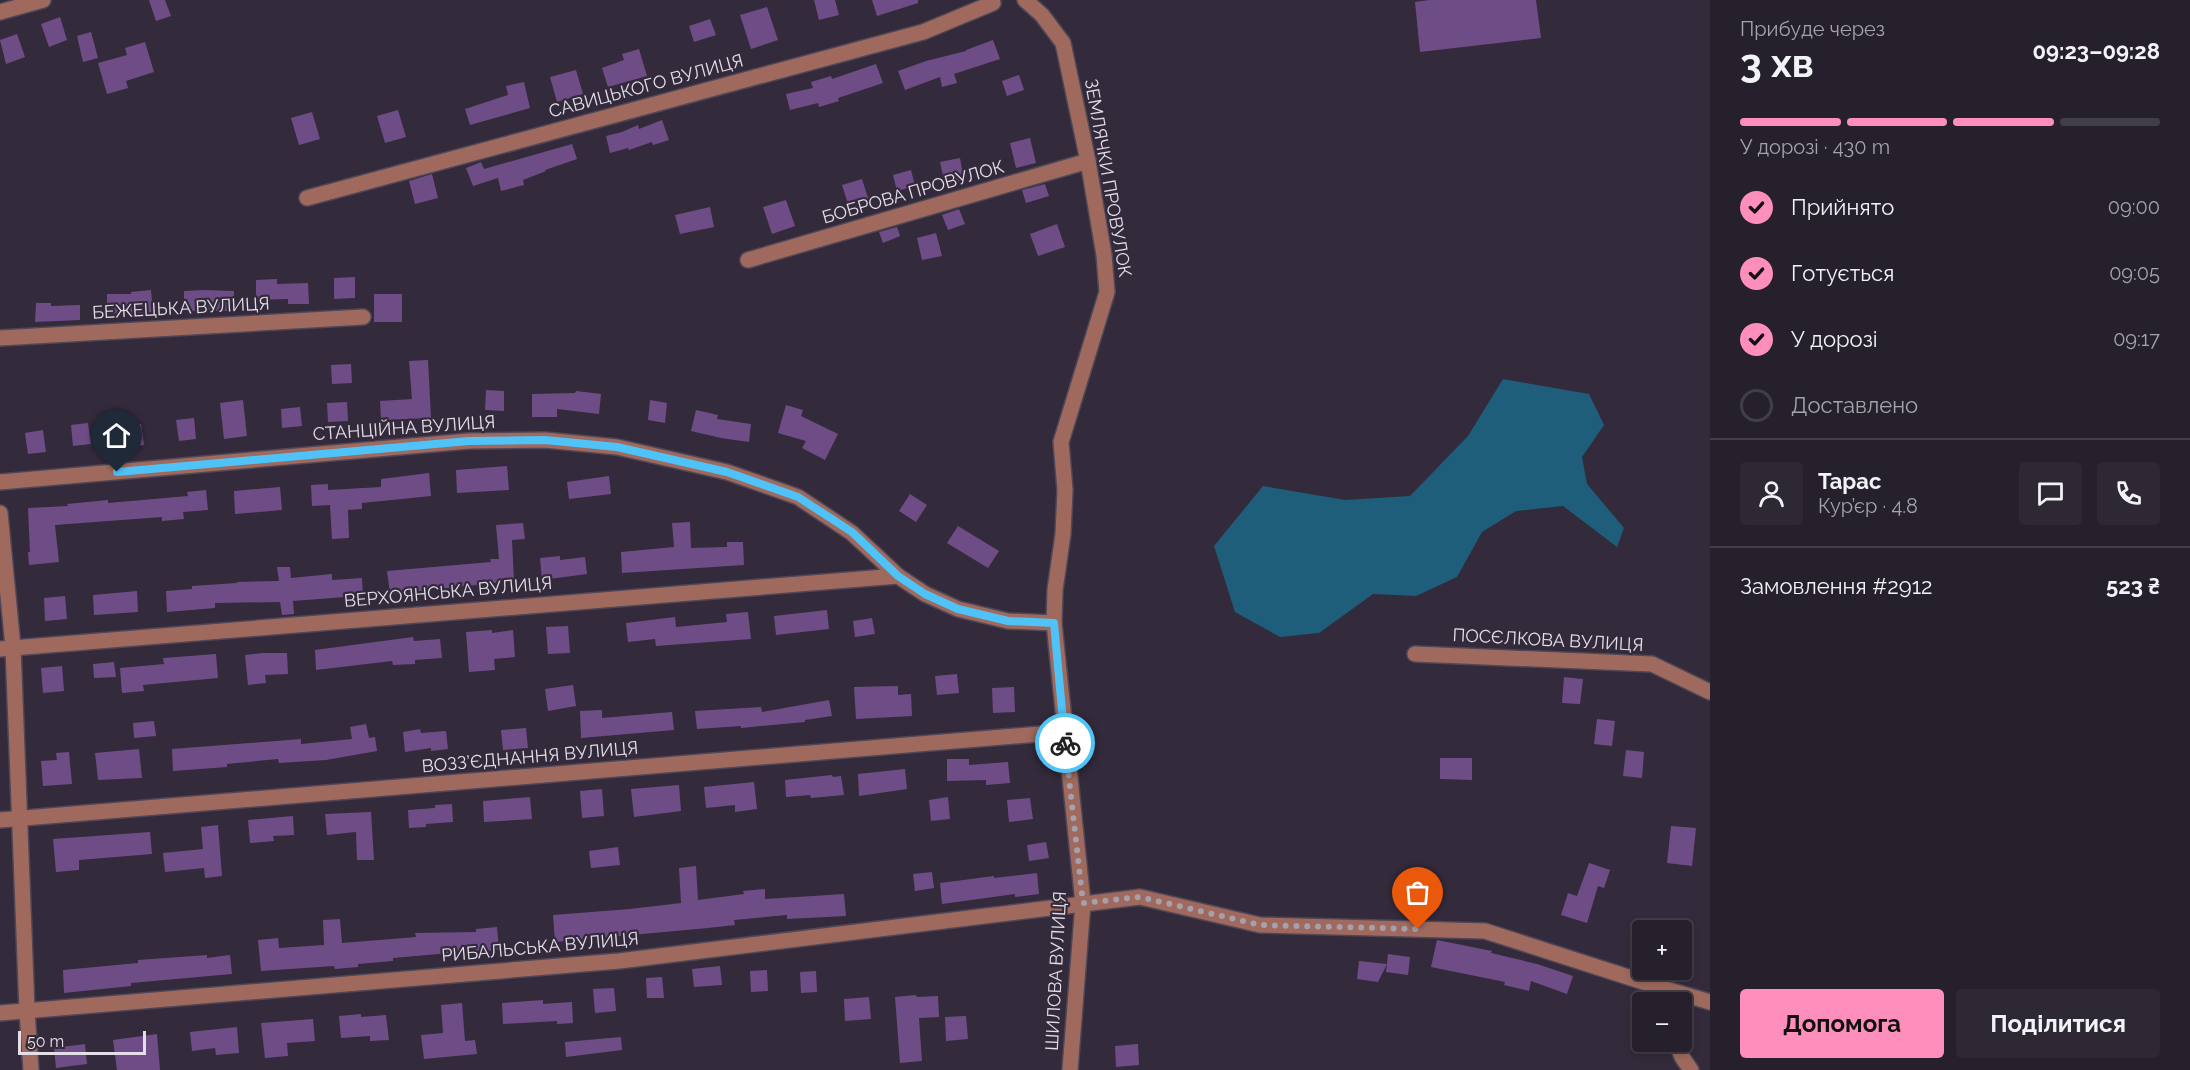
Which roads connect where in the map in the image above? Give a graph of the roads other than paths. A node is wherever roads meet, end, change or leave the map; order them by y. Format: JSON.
{"nodes":[{"id":1,"x":43,"y":0,"type":"edge"},
{"id":2,"x":1025,"y":0,"type":"edge"},
{"id":3,"x":993,"y":1,"type":"edge"},
{"id":4,"x":0,"y":12,"type":"edge"},
{"id":5,"x":1088,"y":161,"type":"junction"},
{"id":6,"x":307,"y":198,"type":"dead end"},
{"id":7,"x":748,"y":260,"type":"dead end"},
{"id":8,"x":363,"y":317,"type":"dead end"},
{"id":9,"x":0,"y":339,"type":"edge"},
{"id":10,"x":0,"y":482,"type":"edge"},
{"id":11,"x":0,"y":513,"type":"edge"},
{"id":12,"x":898,"y":576,"type":"junction"},
{"id":13,"x":1054,"y":623,"type":"junction"},
{"id":14,"x":6,"y":648,"type":"edge"},
{"id":15,"x":1415,"y":654,"type":"dead end"},
{"id":16,"x":1710,"y":692,"type":"edge"},
{"id":17,"x":1064,"y":732,"type":"junction"},
{"id":18,"x":19,"y":818,"type":"junction"},
{"id":19,"x":0,"y":820,"type":"edge"},
{"id":20,"x":1083,"y":903,"type":"junction"},
{"id":21,"x":1653,"y":992,"type":"edge"},
{"id":22,"x":1692,"y":999,"type":"edge"},
{"id":23,"x":1710,"y":1002,"type":"edge"},
{"id":24,"x":27,"y":1011,"type":"junction"},
{"id":25,"x":0,"y":1013,"type":"edge"},
{"id":26,"x":1680,"y":1052,"type":"edge"},
{"id":27,"x":31,"y":1070,"type":"edge"},
{"id":28,"x":1070,"y":1070,"type":"edge"},
{"id":29,"x":1691,"y":1070,"type":"edge"}],
"edges":[{"from":1,"to":4,"type":"street"},
{"from":2,"to":5,"type":"street","name":"ЗЕМЛЯЧКИ ПРОВУЛОК"},
{"from":3,"to":6,"type":"street","name":"САВИЦЬКОГО ВУЛИЦЯ"},
{"from":5,"to":7,"type":"street","name":"БОБРОВА ПРОВУЛОК"},
{"from":5,"to":13,"type":"street","name":"ЗЕМЛЯЧКИ ПРОВУЛОК"},
{"from":8,"to":9,"type":"street","name":"БЕЖЕЦЬКА ВУЛИЦЯ"},
{"from":10,"to":12,"type":"street","name":"СТАНЦІЙНА ВУЛИЦЯ"},
{"from":11,"to":14,"type":"street"},
{"from":12,"to":13,"type":"street","name":"СТАНЦІЙНА ВУЛИЦЯ"},
{"from":12,"to":14,"type":"street","name":"ВЕРХОЯНСЬКА ВУЛИЦЯ"},
{"from":13,"to":17,"type":"street","name":"ШИЛОВА ВУЛИЦЯ"},
{"from":14,"to":18,"type":"street"},
{"from":15,"to":16,"type":"street","name":"ПОСЄЛКОВА ВУЛИЦЯ"},
{"from":17,"to":18,"type":"street","name":"ВОЗЗ’ЄДНАННЯ ВУЛИЦЯ"},
{"from":17,"to":20,"type":"street","name":"ШИЛОВА ВУЛИЦЯ"},
{"from":18,"to":19,"type":"street","name":"ВОЗЗ’ЄДНАННЯ ВУЛИЦЯ"},
{"from":18,"to":24,"type":"street"},
{"from":20,"to":21,"type":"street","name":"РИБАЛЬСЬКА ВУЛИЦЯ"},
{"from":20,"to":24,"type":"street","name":"РИБАЛЬСЬКА ВУЛИЦЯ"},
{"from":20,"to":28,"type":"street","name":"ШИЛОВА ВУЛИЦЯ"},
{"from":22,"to":23,"type":"street","name":"РИБАЛЬСЬКА ВУЛИЦЯ"},
{"from":24,"to":25,"type":"street","name":"РИБАЛЬСЬКА ВУЛИЦЯ"},
{"from":24,"to":27,"type":"street"},
{"from":26,"to":29,"type":"street"}]}
